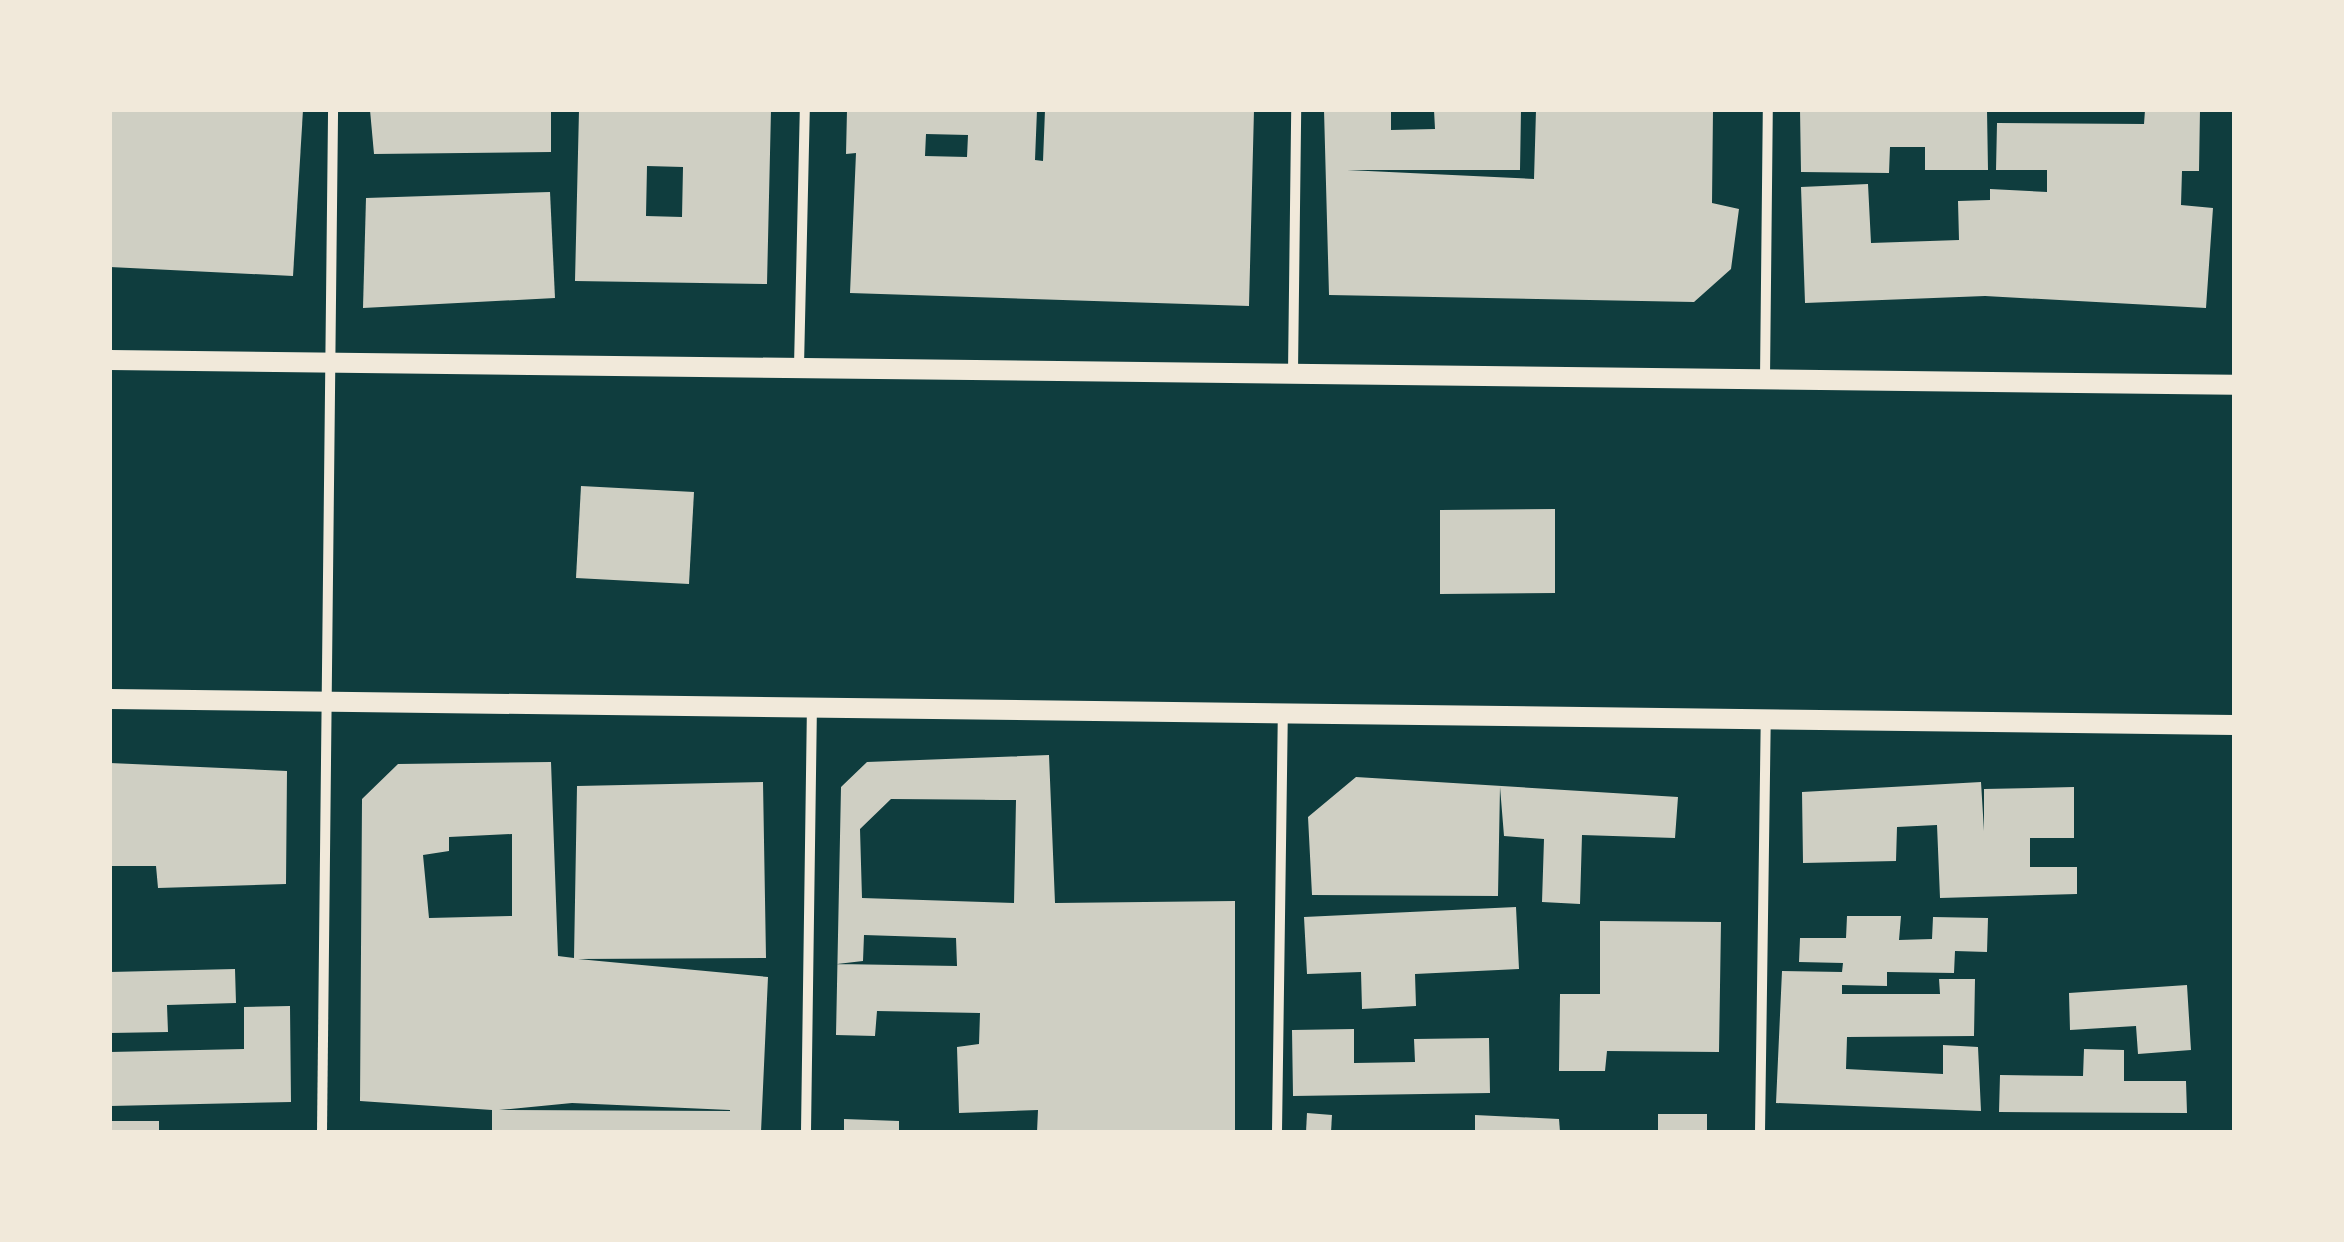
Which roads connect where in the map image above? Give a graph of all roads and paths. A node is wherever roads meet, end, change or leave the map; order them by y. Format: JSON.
{"nodes":[{"id":1,"x":333,"y":110,"type":"edge"},
{"id":2,"x":805,"y":110,"type":"edge"},
{"id":3,"x":1296,"y":110,"type":"edge"},
{"id":4,"x":1768,"y":110,"type":"edge"},
{"id":5,"x":110,"y":360,"type":"edge"},
{"id":6,"x":332,"y":360,"type":"junction"},
{"id":7,"x":799,"y":366,"type":"junction"},
{"id":8,"x":1293,"y":372,"type":"junction"},
{"id":9,"x":1765,"y":378,"type":"junction"},
{"id":10,"x":2234,"y":385,"type":"edge"},
{"id":11,"x":110,"y":699,"type":"edge"},
{"id":12,"x":327,"y":701,"type":"junction"},
{"id":13,"x":812,"y":706,"type":"junction"},
{"id":14,"x":1283,"y":712,"type":"junction"},
{"id":15,"x":1766,"y":720,"type":"junction"},
{"id":16,"x":2234,"y":724,"type":"edge"},
{"id":17,"x":322,"y":1132,"type":"edge"},
{"id":18,"x":806,"y":1132,"type":"edge"},
{"id":19,"x":1278,"y":1132,"type":"edge"},
{"id":20,"x":1760,"y":1132,"type":"edge"}],
"edges":[{"from":1,"to":6,"type":"street"},
{"from":2,"to":7,"type":"street"},
{"from":3,"to":8,"type":"street"},
{"from":4,"to":9,"type":"street"},
{"from":5,"to":6,"type":"main road"},
{"from":6,"to":7,"type":"main road"},
{"from":6,"to":12,"type":"street"},
{"from":7,"to":8,"type":"main road"},
{"from":8,"to":9,"type":"main road"},
{"from":9,"to":10,"type":"main road"},
{"from":11,"to":12,"type":"main road"},
{"from":12,"to":13,"type":"main road"},
{"from":12,"to":17,"type":"street"},
{"from":13,"to":14,"type":"main road"},
{"from":13,"to":18,"type":"street"},
{"from":14,"to":15,"type":"main road"},
{"from":14,"to":19,"type":"street"},
{"from":15,"to":16,"type":"main road"},
{"from":15,"to":20,"type":"street"}]}
